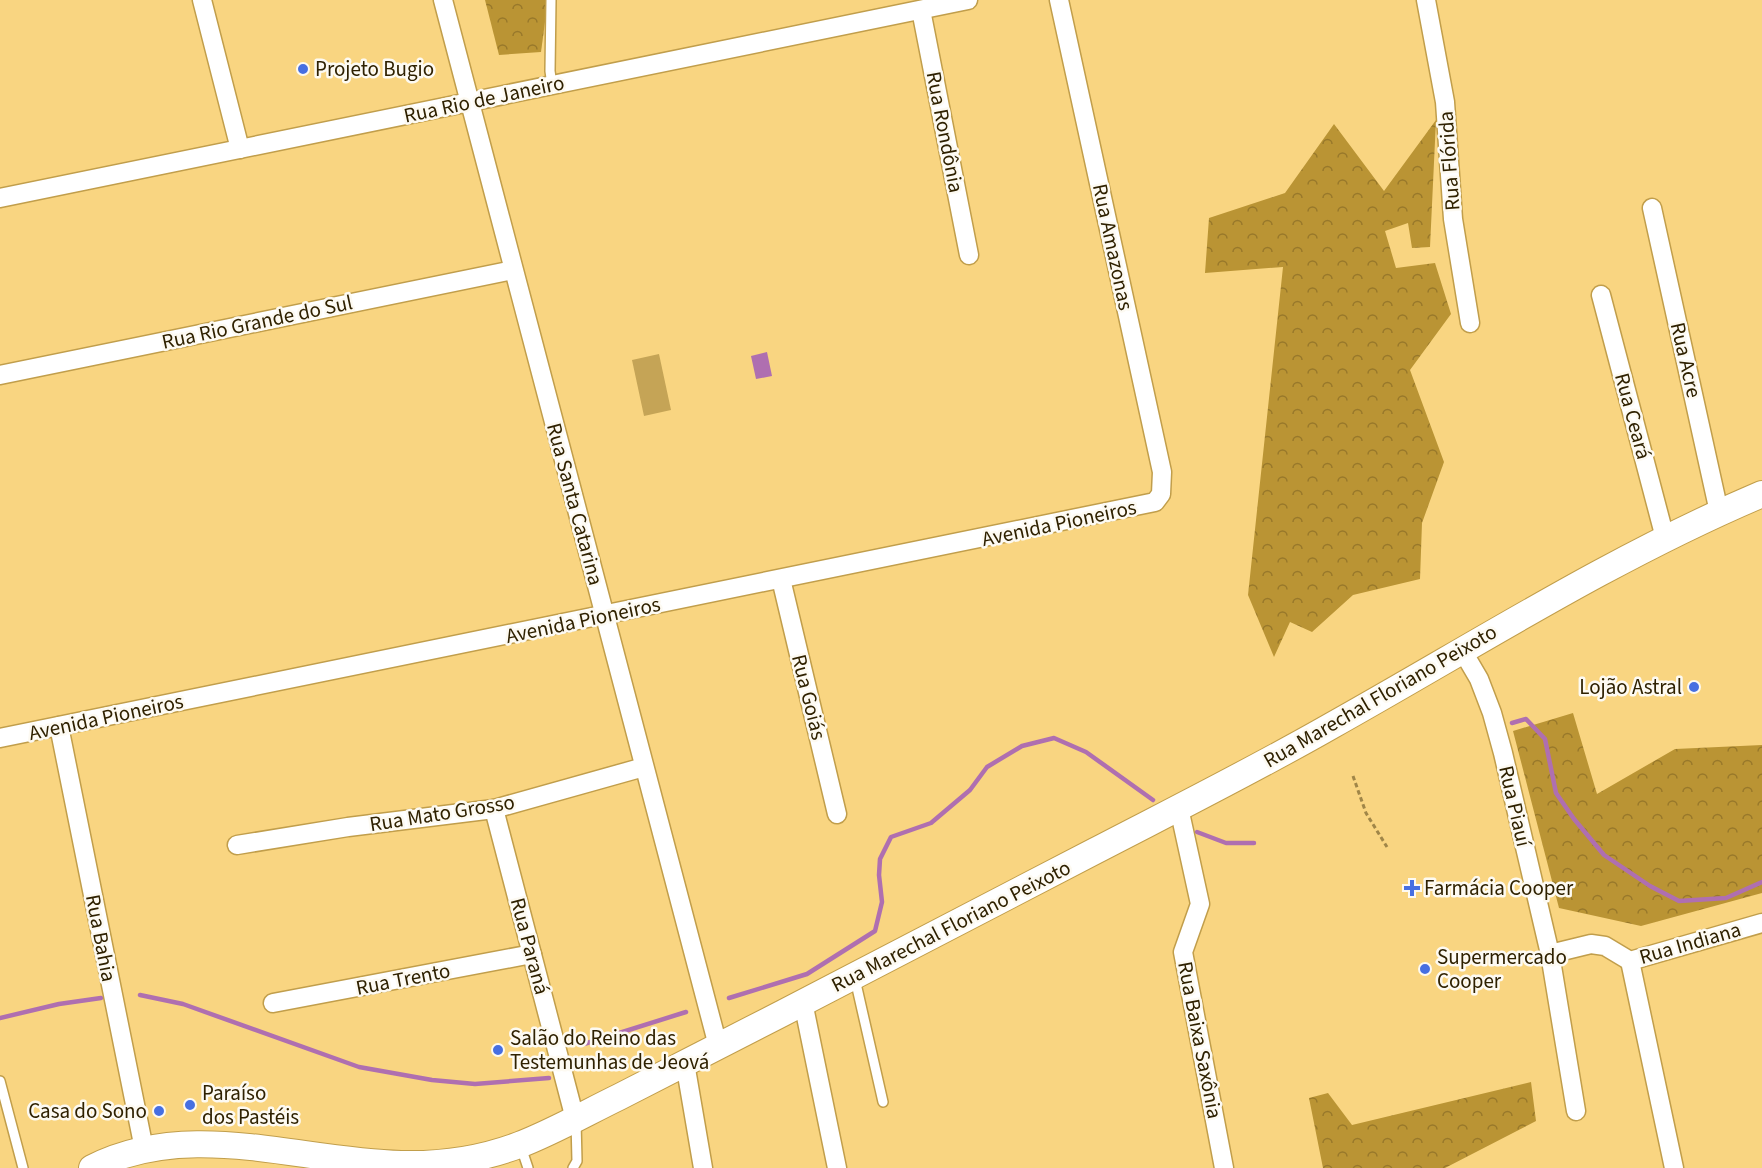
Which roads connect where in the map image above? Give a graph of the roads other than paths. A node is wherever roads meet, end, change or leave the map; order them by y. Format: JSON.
{"nodes":[{"id":1,"x":202,"y":0,"type":"edge"},
{"id":2,"x":442,"y":0,"type":"edge"},
{"id":3,"x":551,"y":0,"type":"edge"},
{"id":4,"x":968,"y":0,"type":"edge"},
{"id":5,"x":1059,"y":0,"type":"edge"},
{"id":6,"x":1426,"y":0,"type":"edge"},
{"id":7,"x":921,"y":10,"type":"junction"},
{"id":8,"x":552,"y":85,"type":"junction"},
{"id":9,"x":469,"y":102,"type":"junction"},
{"id":10,"x":240,"y":149,"type":"junction"},
{"id":11,"x":0,"y":198,"type":"edge"},
{"id":12,"x":1652,"y":208,"type":"dead end"},
{"id":13,"x":969,"y":255,"type":"dead end"},
{"id":14,"x":513,"y":270,"type":"junction"},
{"id":15,"x":1601,"y":295,"type":"dead end"},
{"id":16,"x":1470,"y":323,"type":"dead end"},
{"id":17,"x":0,"y":375,"type":"edge"},
{"id":18,"x":1161,"y":494,"type":"joint"},
{"id":19,"x":1762,"y":494,"type":"edge"},
{"id":20,"x":1719,"y":512,"type":"junction"},
{"id":21,"x":1665,"y":538,"type":"junction"},
{"id":22,"x":781,"y":579,"type":"junction"},
{"id":23,"x":604,"y":615,"type":"junction"},
{"id":24,"x":1462,"y":650,"type":"junction"},
{"id":25,"x":59,"y":726,"type":"junction"},
{"id":26,"x":0,"y":738,"type":"edge"},
{"id":27,"x":644,"y":767,"type":"junction"},
{"id":28,"x":1179,"y":808,"type":"junction"},
{"id":29,"x":494,"y":809,"type":"junction"},
{"id":30,"x":837,"y":814,"type":"dead end"},
{"id":31,"x":237,"y":845,"type":"dead end"},
{"id":32,"x":1762,"y":923,"type":"edge"},
{"id":33,"x":532,"y":954,"type":"junction"},
{"id":34,"x":1550,"y":954,"type":"junction"},
{"id":35,"x":1630,"y":961,"type":"junction"},
{"id":36,"x":855,"y":976,"type":"junction"},
{"id":37,"x":803,"y":1002,"type":"junction"},
{"id":38,"x":273,"y":1004,"type":"dead end"},
{"id":39,"x":718,"y":1046,"type":"junction"},
{"id":40,"x":685,"y":1063,"type":"junction"},
{"id":41,"x":0,"y":1081,"type":"edge"},
{"id":42,"x":883,"y":1102,"type":"dead end"},
{"id":43,"x":1576,"y":1111,"type":"dead end"},
{"id":44,"x":575,"y":1119,"type":"junction"},
{"id":45,"x":144,"y":1149,"type":"junction"},
{"id":46,"x":513,"y":1156,"type":"edge"},
{"id":47,"x":118,"y":1162,"type":"edge"},
{"id":48,"x":23,"y":1168,"type":"edge"},
{"id":49,"x":92,"y":1168,"type":"edge"},
{"id":50,"x":573,"y":1168,"type":"edge"},
{"id":51,"x":703,"y":1168,"type":"edge"},
{"id":52,"x":837,"y":1168,"type":"edge"},
{"id":53,"x":1224,"y":1168,"type":"edge"},
{"id":54,"x":1674,"y":1168,"type":"edge"}],
"edges":[{"from":1,"to":10,"type":"street"},
{"from":2,"to":9,"type":"street","name":"Rua Santa Catarina"},
{"from":3,"to":8,"type":"lane"},
{"from":4,"to":7,"type":"street","name":"Rua Rio de Janeiro"},
{"from":5,"to":18,"type":"street","name":"Rua Amazonas"},
{"from":6,"to":16,"type":"street","name":"Rua Flórida"},
{"from":7,"to":8,"type":"street","name":"Rua Rio de Janeiro"},
{"from":7,"to":13,"type":"street","name":"Rua Rondônia"},
{"from":8,"to":9,"type":"street","name":"Rua Rio de Janeiro"},
{"from":9,"to":10,"type":"street","name":"Rua Rio de Janeiro"},
{"from":9,"to":14,"type":"street","name":"Rua Santa Catarina"},
{"from":10,"to":11,"type":"street","name":"Rua Rio de Janeiro"},
{"from":12,"to":20,"type":"street","name":"Rua Acre"},
{"from":14,"to":17,"type":"street","name":"Rua Rio Grande do Sul"},
{"from":14,"to":23,"type":"street","name":"Rua Santa Catarina"},
{"from":15,"to":21,"type":"street","name":"Rua Ceará"},
{"from":18,"to":22,"type":"street","name":"Avenida Pioneiros"},
{"from":19,"to":20,"type":"main road","name":"Rua Marechal Floriano Peixoto"},
{"from":20,"to":21,"type":"main road","name":"Rua Marechal Floriano Peixoto"},
{"from":21,"to":24,"type":"main road","name":"Rua Marechal Floriano Peixoto"},
{"from":22,"to":23,"type":"street","name":"Avenida Pioneiros"},
{"from":22,"to":30,"type":"street","name":"Rua Goiás"},
{"from":23,"to":25,"type":"street","name":"Avenida Pioneiros"},
{"from":23,"to":27,"type":"street","name":"Rua Santa Catarina"},
{"from":24,"to":28,"type":"main road","name":"Rua Marechal Floriano Peixoto"},
{"from":24,"to":34,"type":"street","name":"Rua Piauí"},
{"from":25,"to":26,"type":"street","name":"Avenida Pioneiros"},
{"from":25,"to":45,"type":"street","name":"Rua Bahia"},
{"from":27,"to":29,"type":"street","name":"Rua Mato Grosso"},
{"from":27,"to":39,"type":"street","name":"Rua Santa Catarina"},
{"from":28,"to":36,"type":"main road","name":"Rua Marechal Floriano Peixoto"},
{"from":28,"to":53,"type":"street","name":"Rua Baixa Saxônia"},
{"from":29,"to":31,"type":"street","name":"Rua Mato Grosso"},
{"from":29,"to":33,"type":"street","name":"Rua Paraná"},
{"from":32,"to":35,"type":"street","name":"Rua Indiana"},
{"from":33,"to":38,"type":"street","name":"Rua Trento"},
{"from":33,"to":44,"type":"street","name":"Rua Paraná"},
{"from":34,"to":35,"type":"street","name":"Rua Indiana"},
{"from":34,"to":43,"type":"street","name":"Rua Piauí"},
{"from":35,"to":54,"type":"street"},
{"from":36,"to":37,"type":"main road","name":"Rua Marechal Floriano Peixoto"},
{"from":36,"to":42,"type":"lane"},
{"from":37,"to":39,"type":"main road","name":"Rua Marechal Floriano Peixoto"},
{"from":37,"to":52,"type":"street"},
{"from":39,"to":40,"type":"main road","name":"Rua Marechal Floriano Peixoto"},
{"from":40,"to":44,"type":"main road","name":"Rua Marechal Floriano Peixoto"},
{"from":40,"to":51,"type":"street"},
{"from":41,"to":48,"type":"lane"},
{"from":44,"to":46,"type":"main road","name":"Rua Marechal Floriano Peixoto"},
{"from":44,"to":50,"type":"lane"},
{"from":45,"to":46,"type":"main road","name":"Rua Marechal Floriano Peixoto"},
{"from":45,"to":47,"type":"main road","name":"Rua Marechal Floriano Peixoto"},
{"from":47,"to":49,"type":"main road","name":"Rua Marechal Floriano Peixoto"}]}
